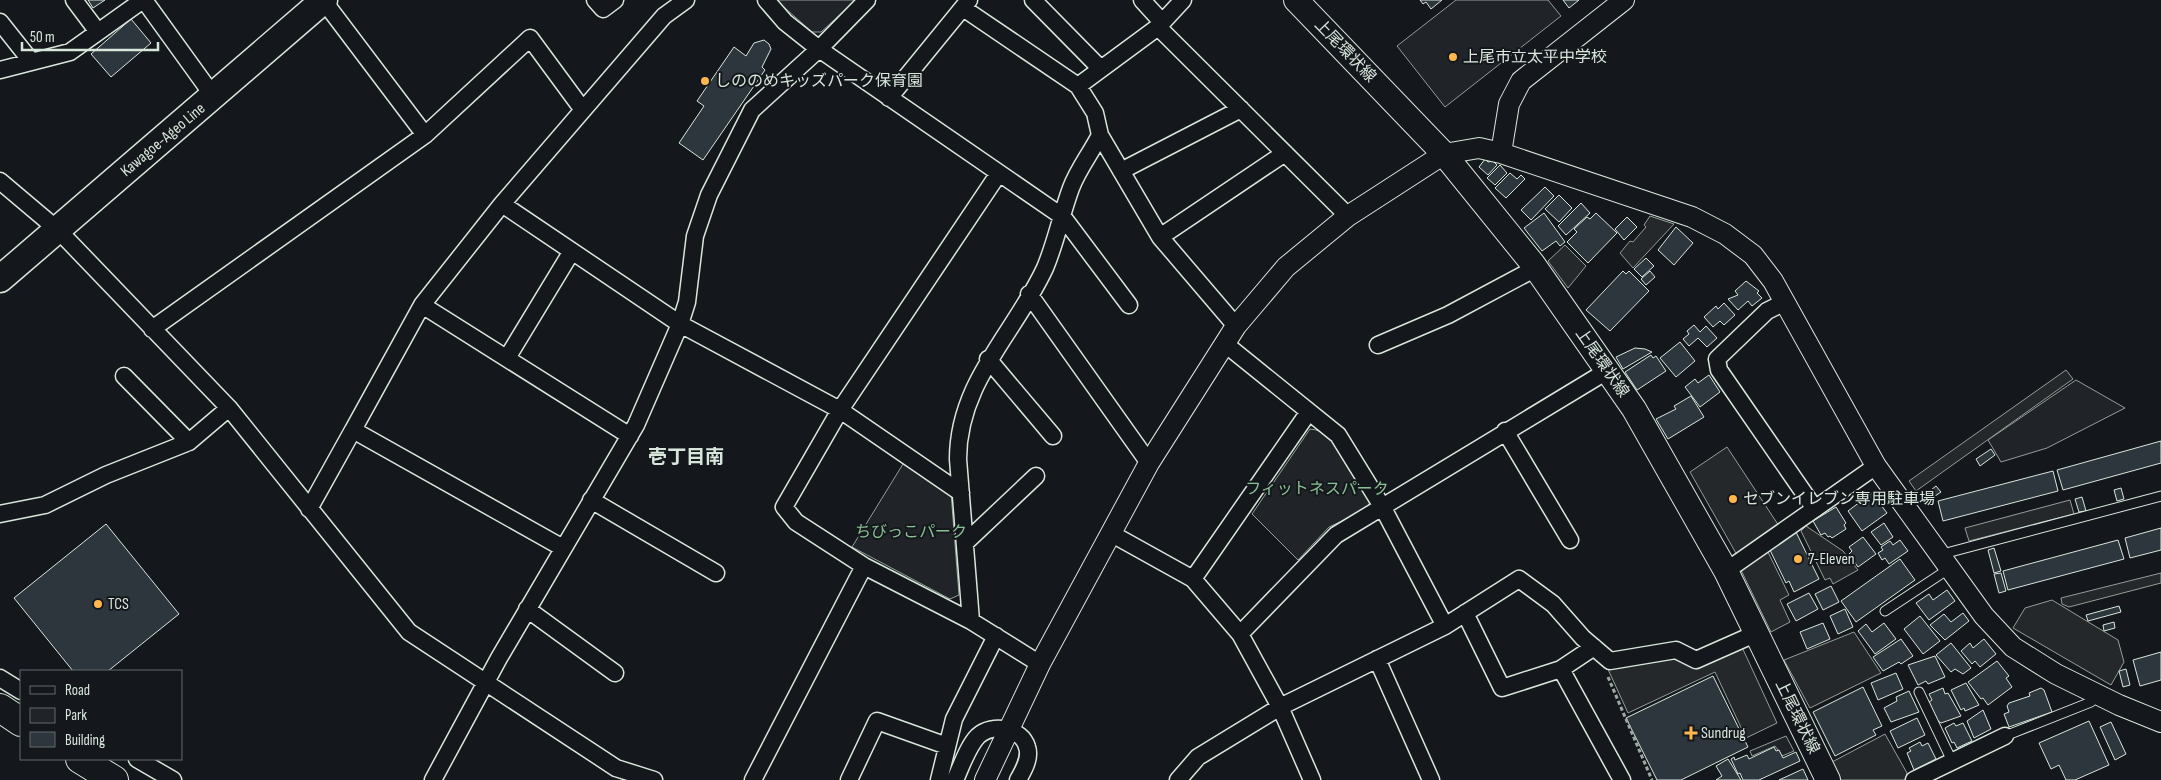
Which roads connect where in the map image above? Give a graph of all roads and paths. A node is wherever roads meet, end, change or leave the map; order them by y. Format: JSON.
{"nodes":[{"id":1,"x":74,"y":0,"type":"edge"},
{"id":2,"x":143,"y":0,"type":"edge"},
{"id":3,"x":323,"y":0,"type":"edge"},
{"id":4,"x":595,"y":0,"type":"edge"},
{"id":5,"x":615,"y":0,"type":"edge"},
{"id":6,"x":686,"y":0,"type":"edge"},
{"id":7,"x":766,"y":0,"type":"edge"},
{"id":8,"x":867,"y":0,"type":"edge"},
{"id":9,"x":1032,"y":0,"type":"edge"},
{"id":10,"x":1142,"y":0,"type":"edge"},
{"id":11,"x":1183,"y":0,"type":"edge"},
{"id":12,"x":1296,"y":0,"type":"edge"},
{"id":13,"x":1624,"y":0,"type":"edge"},
{"id":14,"x":966,"y":4,"type":"edge"},
{"id":15,"x":0,"y":22,"type":"edge"},
{"id":16,"x":1160,"y":24,"type":"junction"},
{"id":17,"x":98,"y":32,"type":"junction"},
{"id":18,"x":819,"y":49,"type":"junction"},
{"id":19,"x":31,"y":61,"type":"junction"},
{"id":20,"x":1101,"y":69,"type":"junction"},
{"id":21,"x":0,"y":70,"type":"edge"},
{"id":22,"x":1078,"y":86,"type":"junction"},
{"id":23,"x":214,"y":97,"type":"junction"},
{"id":24,"x":889,"y":98,"type":"junction"},
{"id":25,"x":1241,"y":109,"type":"junction"},
{"id":26,"x":582,"y":110,"type":"junction"},
{"id":27,"x":425,"y":135,"type":"junction"},
{"id":28,"x":1100,"y":135,"type":"junction"},
{"id":29,"x":1285,"y":153,"type":"junction"},
{"id":30,"x":1501,"y":153,"type":"junction"},
{"id":31,"x":1444,"y":154,"type":"junction"},
{"id":32,"x":1121,"y":171,"type":"junction"},
{"id":33,"x":999,"y":173,"type":"junction"},
{"id":34,"x":0,"y":181,"type":"edge"},
{"id":35,"x":502,"y":204,"type":"junction"},
{"id":36,"x":1348,"y":216,"type":"junction"},
{"id":37,"x":1063,"y":217,"type":"junction"},
{"id":38,"x":58,"y":230,"type":"junction"},
{"id":39,"x":1160,"y":237,"type":"junction"},
{"id":40,"x":572,"y":251,"type":"junction"},
{"id":41,"x":1536,"y":268,"type":"junction"},
{"id":42,"x":0,"y":279,"type":"edge"},
{"id":43,"x":1029,"y":294,"type":"junction"},
{"id":44,"x":1785,"y":302,"type":"junction"},
{"id":45,"x":422,"y":304,"type":"junction"},
{"id":46,"x":1129,"y":305,"type":"dead end"},
{"id":47,"x":680,"y":324,"type":"junction"},
{"id":48,"x":1236,"y":326,"type":"junction"},
{"id":49,"x":152,"y":329,"type":"junction"},
{"id":50,"x":1224,"y":343,"type":"junction"},
{"id":51,"x":1378,"y":344,"type":"dead end"},
{"id":52,"x":507,"y":358,"type":"junction"},
{"id":53,"x":988,"y":359,"type":"junction"},
{"id":54,"x":1607,"y":371,"type":"junction"},
{"id":55,"x":124,"y":376,"type":"dead end"},
{"id":56,"x":229,"y":408,"type":"junction"},
{"id":57,"x":840,"y":410,"type":"junction"},
{"id":58,"x":1308,"y":412,"type":"junction"},
{"id":59,"x":353,"y":430,"type":"junction"},
{"id":60,"x":1505,"y":431,"type":"junction"},
{"id":61,"x":630,"y":436,"type":"junction"},
{"id":62,"x":1053,"y":436,"type":"dead end"},
{"id":63,"x":189,"y":442,"type":"junction"},
{"id":64,"x":1149,"y":462,"type":"junction"},
{"id":65,"x":1876,"y":466,"type":"junction"},
{"id":66,"x":1036,"y":476,"type":"dead end"},
{"id":67,"x":962,"y":493,"type":"junction"},
{"id":68,"x":2161,"y":496,"type":"edge"},
{"id":69,"x":592,"y":500,"type":"junction"},
{"id":70,"x":1383,"y":508,"type":"junction"},
{"id":71,"x":309,"y":509,"type":"junction"},
{"id":72,"x":1815,"y":509,"type":"junction"},
{"id":73,"x":0,"y":514,"type":"edge"},
{"id":74,"x":1112,"y":534,"type":"junction"},
{"id":75,"x":1570,"y":540,"type":"dead end"},
{"id":76,"x":965,"y":543,"type":"junction"},
{"id":77,"x":563,"y":548,"type":"junction"},
{"id":78,"x":1944,"y":562,"type":"junction"},
{"id":79,"x":864,"y":566,"type":"junction"},
{"id":80,"x":1726,"y":571,"type":"junction"},
{"id":81,"x":716,"y":573,"type":"dead end"},
{"id":82,"x":1193,"y":579,"type":"junction"},
{"id":83,"x":527,"y":609,"type":"junction"},
{"id":84,"x":1885,"y":611,"type":"dead end"},
{"id":85,"x":1465,"y":612,"type":"junction"},
{"id":86,"x":971,"y":621,"type":"junction"},
{"id":87,"x":1445,"y":626,"type":"junction"},
{"id":88,"x":1757,"y":633,"type":"junction"},
{"id":89,"x":1240,"y":634,"type":"junction"},
{"id":90,"x":996,"y":636,"type":"junction"},
{"id":91,"x":1600,"y":652,"type":"junction"},
{"id":92,"x":1377,"y":659,"type":"junction"},
{"id":93,"x":1040,"y":664,"type":"junction"},
{"id":94,"x":1561,"y":669,"type":"junction"},
{"id":95,"x":616,"y":673,"type":"dead end"},
{"id":96,"x":0,"y":678,"type":"edge"},
{"id":97,"x":485,"y":683,"type":"junction"},
{"id":98,"x":20,"y":690,"type":"edge"},
{"id":99,"x":1919,"y":692,"type":"dead end"},
{"id":100,"x":2098,"y":694,"type":"junction"},
{"id":101,"x":1280,"y":707,"type":"junction"},
{"id":102,"x":0,"y":708,"type":"edge"},
{"id":103,"x":20,"y":721,"type":"edge"},
{"id":104,"x":2161,"y":722,"type":"edge"},
{"id":105,"x":1009,"y":730,"type":"junction"},
{"id":106,"x":2004,"y":736,"type":"joint"},
{"id":107,"x":948,"y":746,"type":"junction"},
{"id":108,"x":82,"y":760,"type":"edge"},
{"id":109,"x":138,"y":760,"type":"edge"},
{"id":110,"x":1952,"y":761,"type":"junction"},
{"id":111,"x":114,"y":780,"type":"edge"},
{"id":112,"x":172,"y":780,"type":"edge"},
{"id":113,"x":434,"y":780,"type":"edge"},
{"id":114,"x":654,"y":780,"type":"edge"},
{"id":115,"x":753,"y":780,"type":"edge"},
{"id":116,"x":849,"y":780,"type":"edge"},
{"id":117,"x":939,"y":780,"type":"edge"},
{"id":118,"x":955,"y":780,"type":"edge"},
{"id":119,"x":985,"y":780,"type":"edge"},
{"id":120,"x":1018,"y":780,"type":"edge"},
{"id":121,"x":1178,"y":780,"type":"edge"},
{"id":122,"x":1312,"y":780,"type":"edge"},
{"id":123,"x":1431,"y":780,"type":"edge"},
{"id":124,"x":1622,"y":780,"type":"edge"},
{"id":125,"x":1652,"y":780,"type":"edge"},
{"id":126,"x":1828,"y":780,"type":"edge"},
{"id":127,"x":1914,"y":780,"type":"edge"}],
"edges":[{"from":1,"to":17,"type":"street"},
{"from":2,"to":17,"type":"street"},
{"from":2,"to":23,"type":"street"},
{"from":3,"to":23,"type":"main road","name":"Kawagoe-Ageo Line"},
{"from":3,"to":27,"type":"street"},
{"from":4,"to":5,"type":"street"},
{"from":6,"to":26,"type":"street"},
{"from":7,"to":18,"type":"street"},
{"from":8,"to":18,"type":"street"},
{"from":9,"to":20,"type":"street"},
{"from":10,"to":16,"type":"street"},
{"from":11,"to":16,"type":"street"},
{"from":12,"to":31,"type":"main road","name":"上尾環状線"},
{"from":13,"to":30,"type":"street"},
{"from":14,"to":22,"type":"street"},
{"from":14,"to":24,"type":"street"},
{"from":15,"to":19,"type":"street"},
{"from":16,"to":20,"type":"street"},
{"from":16,"to":25,"type":"street"},
{"from":17,"to":19,"type":"street"},
{"from":18,"to":24,"type":"street"},
{"from":18,"to":47,"type":"street"},
{"from":19,"to":21,"type":"street"},
{"from":20,"to":22,"type":"street"},
{"from":22,"to":28,"type":"street"},
{"from":23,"to":38,"type":"main road","name":"Kawagoe-Ageo Line"},
{"from":24,"to":33,"type":"street"},
{"from":25,"to":29,"type":"street"},
{"from":25,"to":32,"type":"street"},
{"from":26,"to":27,"type":"street"},
{"from":26,"to":35,"type":"street"},
{"from":27,"to":49,"type":"street"},
{"from":28,"to":32,"type":"street"},
{"from":28,"to":37,"type":"street"},
{"from":29,"to":36,"type":"street"},
{"from":29,"to":39,"type":"street"},
{"from":30,"to":31,"type":"street"},
{"from":30,"to":44,"type":"street"},
{"from":31,"to":36,"type":"street"},
{"from":31,"to":41,"type":"main road","name":"上尾環状線"},
{"from":32,"to":39,"type":"street"},
{"from":33,"to":37,"type":"street"},
{"from":33,"to":57,"type":"street"},
{"from":34,"to":38,"type":"street"},
{"from":35,"to":40,"type":"street"},
{"from":35,"to":45,"type":"street"},
{"from":36,"to":48,"type":"street"},
{"from":37,"to":43,"type":"street"},
{"from":37,"to":46,"type":"street"},
{"from":38,"to":42,"type":"main road","name":"Kawagoe-Ageo Line"},
{"from":38,"to":49,"type":"street"},
{"from":39,"to":48,"type":"street"},
{"from":40,"to":47,"type":"street"},
{"from":40,"to":52,"type":"street"},
{"from":41,"to":51,"type":"street"},
{"from":41,"to":54,"type":"main road","name":"上尾環状線"},
{"from":43,"to":53,"type":"street"},
{"from":43,"to":64,"type":"street"},
{"from":44,"to":65,"type":"street"},
{"from":44,"to":72,"type":"street"},
{"from":45,"to":52,"type":"street"},
{"from":45,"to":59,"type":"street"},
{"from":47,"to":57,"type":"street"},
{"from":47,"to":61,"type":"street"},
{"from":48,"to":50,"type":"street"},
{"from":49,"to":56,"type":"street"},
{"from":50,"to":58,"type":"street"},
{"from":50,"to":64,"type":"street"},
{"from":52,"to":61,"type":"street"},
{"from":53,"to":62,"type":"street"},
{"from":53,"to":67,"type":"street"},
{"from":54,"to":60,"type":"street"},
{"from":54,"to":80,"type":"main road","name":"上尾環状線"},
{"from":55,"to":63,"type":"street"},
{"from":56,"to":63,"type":"street"},
{"from":56,"to":71,"type":"street"},
{"from":57,"to":67,"type":"street"},
{"from":57,"to":79,"type":"street"},
{"from":58,"to":70,"type":"street"},
{"from":58,"to":82,"type":"street"},
{"from":59,"to":71,"type":"street"},
{"from":59,"to":77,"type":"street"},
{"from":60,"to":70,"type":"street"},
{"from":60,"to":75,"type":"street"},
{"from":61,"to":69,"type":"street"},
{"from":63,"to":73,"type":"street"},
{"from":64,"to":74,"type":"street"},
{"from":65,"to":72,"type":"street"},
{"from":65,"to":78,"type":"street"},
{"from":66,"to":76,"type":"street"},
{"from":67,"to":76,"type":"street"},
{"from":68,"to":78,"type":"lane"},
{"from":69,"to":77,"type":"street"},
{"from":69,"to":81,"type":"street"},
{"from":70,"to":87,"type":"street"},
{"from":70,"to":89,"type":"street"},
{"from":71,"to":97,"type":"street"},
{"from":72,"to":80,"type":"street"},
{"from":74,"to":82,"type":"street"},
{"from":74,"to":93,"type":"street"},
{"from":76,"to":86,"type":"street"},
{"from":77,"to":83,"type":"street"},
{"from":78,"to":84,"type":"lane"},
{"from":78,"to":100,"type":"street"},
{"from":79,"to":86,"type":"street"},
{"from":79,"to":115,"type":"street"},
{"from":80,"to":88,"type":"main road","name":"上尾環状線"},
{"from":82,"to":89,"type":"street"},
{"from":83,"to":95,"type":"street"},
{"from":83,"to":97,"type":"street"},
{"from":85,"to":87,"type":"street"},
{"from":85,"to":91,"type":"street"},
{"from":85,"to":94,"type":"street"},
{"from":86,"to":90,"type":"street"},
{"from":87,"to":92,"type":"street"},
{"from":88,"to":91,"type":"street"},
{"from":88,"to":126,"type":"main road","name":"上尾環状線"},
{"from":89,"to":101,"type":"street"},
{"from":90,"to":93,"type":"street"},
{"from":90,"to":107,"type":"street"},
{"from":91,"to":94,"type":"street"},
{"from":91,"to":125,"type":"path"},
{"from":92,"to":101,"type":"street"},
{"from":92,"to":123,"type":"street"},
{"from":93,"to":105,"type":"street"},
{"from":94,"to":124,"type":"street"},
{"from":96,"to":98,"type":"street"},
{"from":97,"to":113,"type":"street"},
{"from":97,"to":114,"type":"street"},
{"from":99,"to":110,"type":"lane"},
{"from":100,"to":104,"type":"street"},
{"from":100,"to":106,"type":"lane"},
{"from":101,"to":121,"type":"street"},
{"from":101,"to":122,"type":"street"},
{"from":102,"to":103,"type":"highway"},
{"from":105,"to":118,"type":"street"},
{"from":105,"to":119,"type":"street"},
{"from":105,"to":120,"type":"street"},
{"from":106,"to":110,"type":"street"},
{"from":107,"to":116,"type":"street"},
{"from":107,"to":117,"type":"street"},
{"from":108,"to":111,"type":"highway"},
{"from":109,"to":112,"type":"street"},
{"from":110,"to":127,"type":"street"}]}
